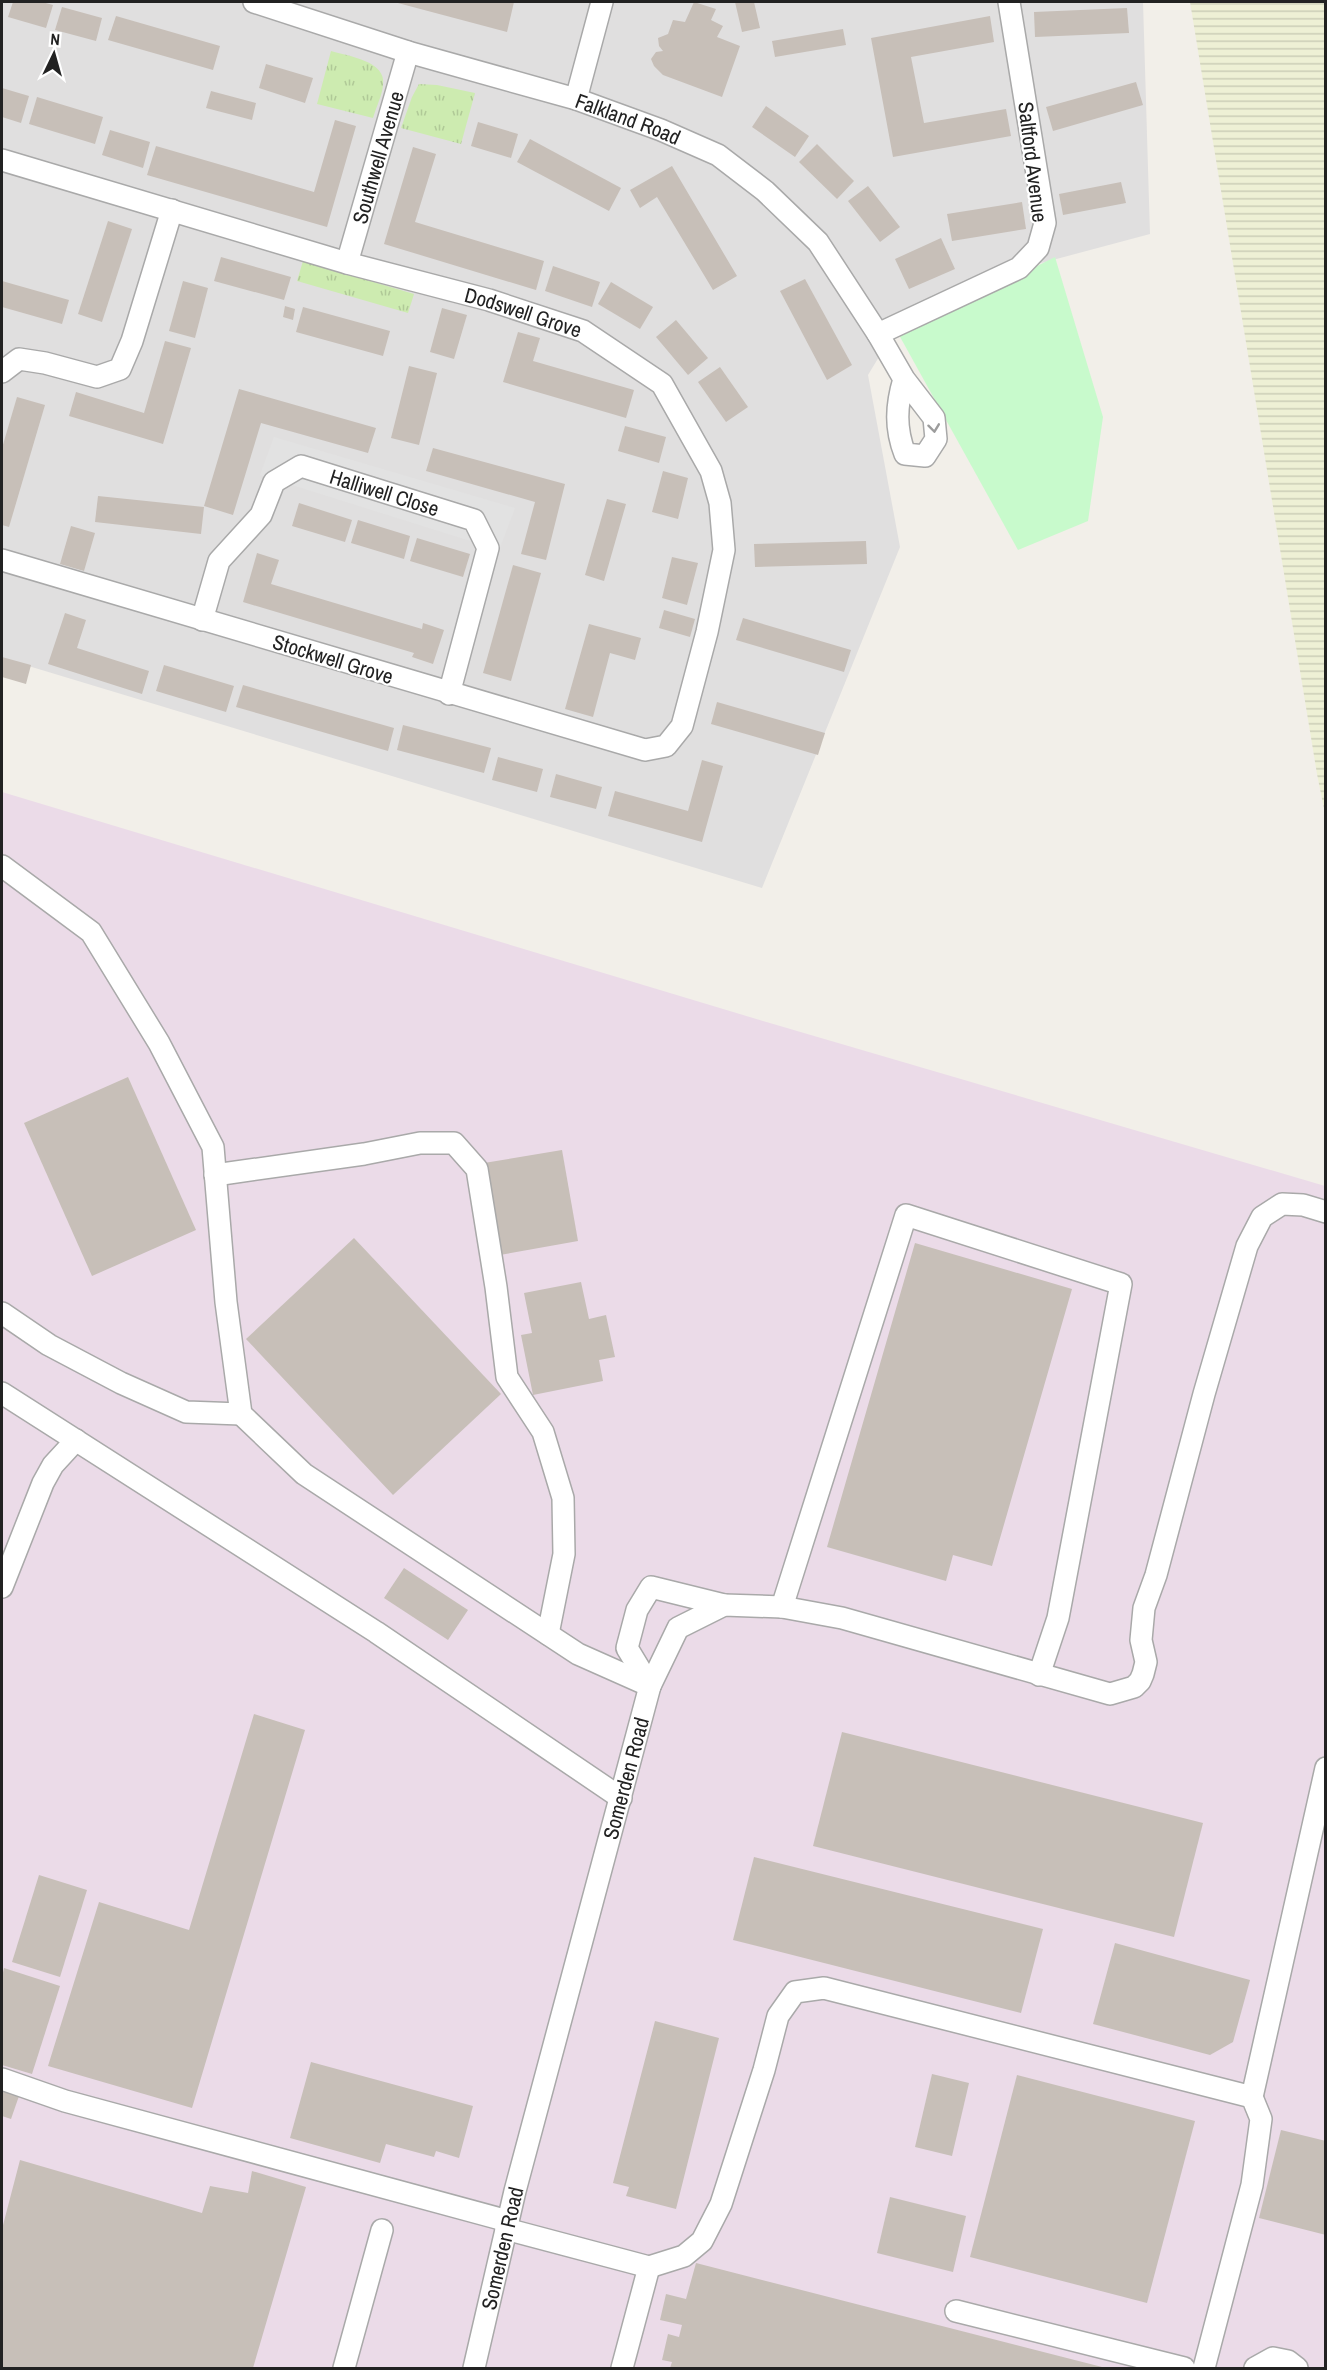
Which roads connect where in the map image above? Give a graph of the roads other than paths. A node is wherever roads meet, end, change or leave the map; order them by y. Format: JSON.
{"nodes":[{"id":1,"x":254,"y":2,"type":"edge"},
{"id":2,"x":602,"y":2,"type":"edge"},
{"id":3,"x":1009,"y":2,"type":"edge"},
{"id":4,"x":408,"y":52,"type":"junction"},
{"id":5,"x":576,"y":99,"type":"junction"},
{"id":6,"x":2,"y":160,"type":"edge"},
{"id":7,"x":172,"y":210,"type":"junction"},
{"id":8,"x":347,"y":262,"type":"junction"},
{"id":9,"x":878,"y":334,"type":"junction"},
{"id":10,"x":2,"y":372,"type":"edge"},
{"id":11,"x":904,"y":379,"type":"dead end"},
{"id":12,"x":2,"y":560,"type":"edge"},
{"id":13,"x":202,"y":620,"type":"junction"},
{"id":14,"x":449,"y":694,"type":"junction"},
{"id":15,"x":666,"y":746,"type":"joint"},
{"id":16,"x":2,"y":866,"type":"edge"},
{"id":17,"x":215,"y":1175,"type":"junction"},
{"id":18,"x":1326,"y":1212,"type":"edge"},
{"id":19,"x":2,"y":1313,"type":"edge"},
{"id":20,"x":2,"y":1393,"type":"edge"},
{"id":21,"x":241,"y":1414,"type":"junction"},
{"id":22,"x":75,"y":1440,"type":"junction"},
{"id":23,"x":2,"y":1587,"type":"edge"},
{"id":24,"x":724,"y":1605,"type":"junction"},
{"id":25,"x":782,"y":1607,"type":"junction"},
{"id":26,"x":548,"y":1634,"type":"junction"},
{"id":27,"x":1039,"y":1675,"type":"junction"},
{"id":28,"x":650,"y":1686,"type":"junction"},
{"id":29,"x":1326,"y":1768,"type":"edge"},
{"id":30,"x":621,"y":1798,"type":"junction"},
{"id":31,"x":2,"y":2079,"type":"edge"},
{"id":32,"x":1252,"y":2097,"type":"junction"},
{"id":33,"x":507,"y":2224,"type":"junction"},
{"id":34,"x":382,"y":2230,"type":"dead end"},
{"id":35,"x":649,"y":2266,"type":"junction"},
{"id":36,"x":956,"y":2311,"type":"dead end"},
{"id":37,"x":344,"y":2368,"type":"edge"},
{"id":38,"x":474,"y":2368,"type":"edge"},
{"id":39,"x":622,"y":2368,"type":"edge"},
{"id":40,"x":1184,"y":2368,"type":"edge"},
{"id":41,"x":1204,"y":2368,"type":"edge"},
{"id":42,"x":1255,"y":2368,"type":"edge"},
{"id":43,"x":1297,"y":2368,"type":"edge"}],
"edges":[{"from":1,"to":4,"type":"street","name":"Falkland Road"},
{"from":2,"to":5,"type":"street"},
{"from":3,"to":9,"type":"street","name":"Saltford Avenue"},
{"from":4,"to":5,"type":"street","name":"Falkland Road"},
{"from":4,"to":8,"type":"street","name":"Southwell Avenue"},
{"from":5,"to":9,"type":"street","name":"Falkland Road"},
{"from":6,"to":7,"type":"street","name":"Dodswell Grove"},
{"from":7,"to":8,"type":"street","name":"Dodswell Grove"},
{"from":7,"to":10,"type":"street"},
{"from":8,"to":15,"type":"street","name":"Dodswell Grove"},
{"from":9,"to":11,"type":"street","name":"Falkland Road"},
{"from":12,"to":13,"type":"street","name":"Stockwell Grove"},
{"from":13,"to":14,"type":"street","name":"Stockwell Grove"},
{"from":13,"to":14,"type":"street","name":"Halliwell Close"},
{"from":14,"to":15,"type":"street","name":"Stockwell Grove"},
{"from":16,"to":17,"type":"street"},
{"from":17,"to":21,"type":"street"},
{"from":17,"to":26,"type":"street"},
{"from":18,"to":27,"type":"street","name":"Somerden Road"},
{"from":19,"to":21,"type":"street"},
{"from":20,"to":22,"type":"street"},
{"from":21,"to":26,"type":"street"},
{"from":22,"to":23,"type":"street"},
{"from":22,"to":30,"type":"street"},
{"from":24,"to":25,"type":"street","name":"Somerden Road"},
{"from":24,"to":28,"type":"street","name":"Somerden Road"},
{"from":24,"to":28,"type":"street"},
{"from":25,"to":27,"type":"street","name":"Somerden Road"},
{"from":25,"to":27,"type":"street"},
{"from":26,"to":28,"type":"street"},
{"from":28,"to":30,"type":"street","name":"Somerden Road"},
{"from":29,"to":32,"type":"street"},
{"from":30,"to":33,"type":"street","name":"Somerden Road"},
{"from":31,"to":33,"type":"street"},
{"from":32,"to":35,"type":"street"},
{"from":32,"to":41,"type":"street"},
{"from":33,"to":35,"type":"street"},
{"from":33,"to":38,"type":"street","name":"Somerden Road"},
{"from":34,"to":37,"type":"street"},
{"from":35,"to":39,"type":"street"},
{"from":36,"to":40,"type":"street"},
{"from":42,"to":43,"type":"street"}]}
